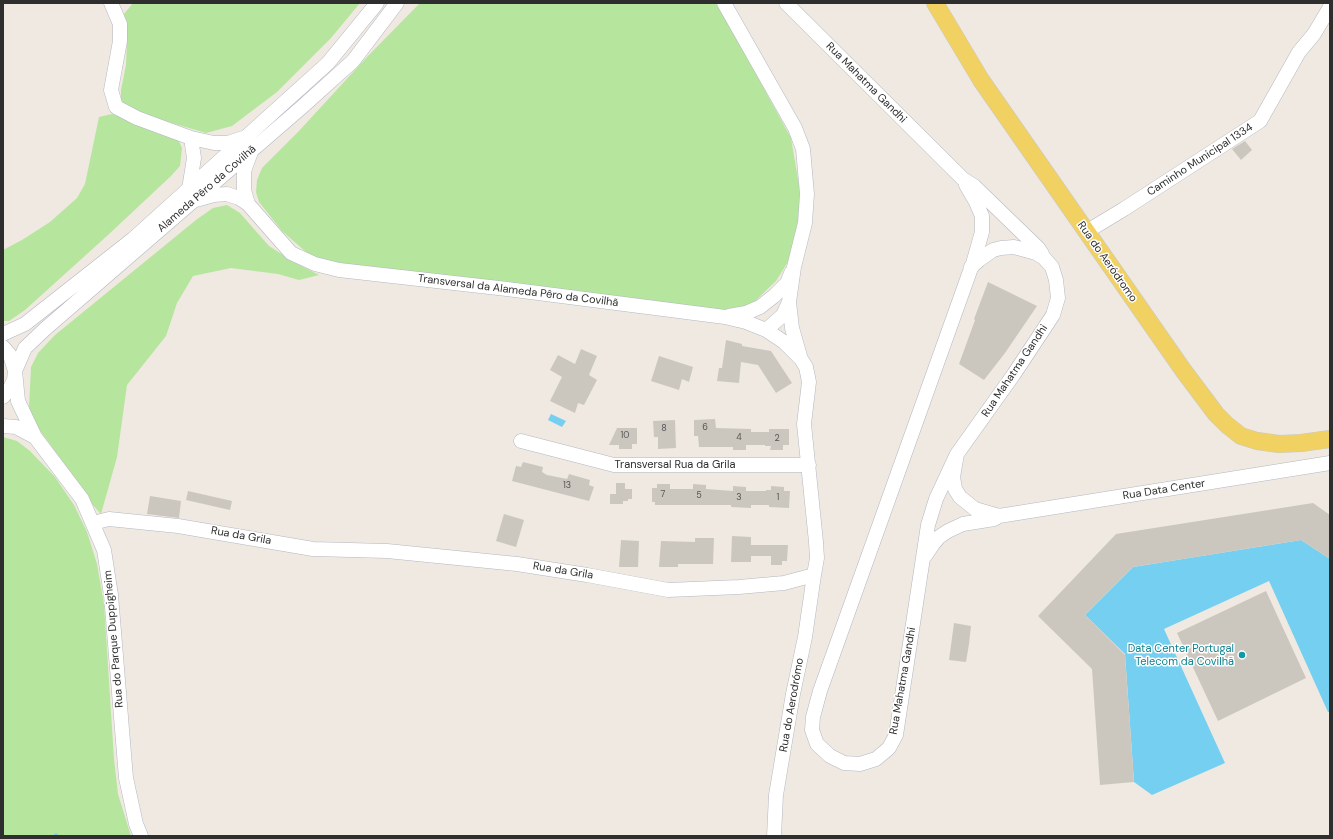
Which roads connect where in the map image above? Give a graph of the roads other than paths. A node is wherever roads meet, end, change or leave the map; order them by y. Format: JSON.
{"nodes":[{"id":1,"x":111,"y":3,"type":"edge"},
{"id":2,"x":378,"y":3,"type":"edge"},
{"id":3,"x":397,"y":3,"type":"edge"},
{"id":4,"x":724,"y":3,"type":"edge"},
{"id":5,"x":786,"y":3,"type":"edge"},
{"id":6,"x":935,"y":3,"type":"edge"},
{"id":7,"x":1330,"y":7,"type":"edge"},
{"id":8,"x":246,"y":137,"type":"junction"},
{"id":9,"x":191,"y":138,"type":"junction"},
{"id":10,"x":251,"y":152,"type":"junction"},
{"id":11,"x":963,"y":179,"type":"junction"},
{"id":12,"x":192,"y":194,"type":"junction"},
{"id":13,"x":248,"y":204,"type":"junction"},
{"id":14,"x":1086,"y":232,"type":"junction"},
{"id":15,"x":1044,"y":258,"type":"junction"},
{"id":16,"x":794,"y":267,"type":"junction"},
{"id":17,"x":972,"y":267,"type":"junction"},
{"id":18,"x":774,"y":296,"type":"junction"},
{"id":19,"x":789,"y":302,"type":"junction"},
{"id":20,"x":725,"y":317,"type":"junction"},
{"id":21,"x":766,"y":330,"type":"junction"},
{"id":22,"x":3,"y":334,"type":"edge"},
{"id":23,"x":3,"y":347,"type":"edge"},
{"id":24,"x":801,"y":359,"type":"junction"},
{"id":25,"x":15,"y":371,"type":"junction"},
{"id":26,"x":3,"y":397,"type":"edge"},
{"id":27,"x":3,"y":426,"type":"edge"},
{"id":28,"x":35,"y":437,"type":"junction"},
{"id":29,"x":1330,"y":439,"type":"edge"},
{"id":30,"x":521,"y":441,"type":"dead end"},
{"id":31,"x":957,"y":454,"type":"junction"},
{"id":32,"x":1330,"y":463,"type":"edge"},
{"id":33,"x":809,"y":465,"type":"junction"},
{"id":34,"x":999,"y":516,"type":"junction"},
{"id":35,"x":93,"y":523,"type":"junction"},
{"id":36,"x":922,"y":559,"type":"junction"},
{"id":37,"x":814,"y":575,"type":"junction"},
{"id":38,"x":141,"y":836,"type":"edge"},
{"id":39,"x":774,"y":836,"type":"edge"}],
"edges":[{"from":1,"to":9,"type":"street"},
{"from":2,"to":8,"type":"street","name":"Alameda Pêro da Covilhã"},
{"from":3,"to":10,"type":"street","name":"Alameda Pêro da Covilhã"},
{"from":4,"to":16,"type":"street"},
{"from":5,"to":11,"type":"street","name":"Rua Mahatma Gandhi"},
{"from":6,"to":14,"type":"main road","name":"Rua do Aeródromo"},
{"from":7,"to":14,"type":"street","name":"Caminho Municipal 1334"},
{"from":8,"to":9,"type":"street"},
{"from":8,"to":12,"type":"street","name":"Alameda Pêro da Covilhã"},
{"from":9,"to":12,"type":"street"},
{"from":10,"to":12,"type":"street","name":"Alameda Pêro da Covilhã"},
{"from":10,"to":13,"type":"street","name":"Transversal da Alameda Pêro da Covilhã"},
{"from":11,"to":15,"type":"street","name":"Rua Mahatma Gandhi"},
{"from":11,"to":17,"type":"street","name":"Rua Mahatma Gandhi"},
{"from":12,"to":13,"type":"street","name":"Transversal da Alameda Pêro da Covilhã"},
{"from":12,"to":22,"type":"street","name":"Alameda Pêro da Covilhã"},
{"from":12,"to":25,"type":"street","name":"Alameda Pêro da Covilhã"},
{"from":13,"to":20,"type":"street","name":"Transversal da Alameda Pêro da Covilhã"},
{"from":14,"to":29,"type":"main road","name":"Rua do Aeródromo"},
{"from":15,"to":17,"type":"street","name":"Rua Mahatma Gandhi"},
{"from":15,"to":31,"type":"street","name":"Rua Mahatma Gandhi"},
{"from":16,"to":18,"type":"street"},
{"from":16,"to":19,"type":"street"},
{"from":17,"to":36,"type":"street","name":"Rua Mahatma Gandhi"},
{"from":18,"to":20,"type":"street"},
{"from":18,"to":21,"type":"street"},
{"from":19,"to":21,"type":"street"},
{"from":19,"to":24,"type":"street"},
{"from":20,"to":21,"type":"street","name":"Transversal da Alameda Pêro da Covilhã"},
{"from":21,"to":24,"type":"street","name":"Transversal da Alameda Pêro da Covilhã"},
{"from":23,"to":25,"type":"street"},
{"from":24,"to":33,"type":"street"},
{"from":25,"to":26,"type":"street","name":"Alameda Pêro da Covilhã"},
{"from":25,"to":28,"type":"street"},
{"from":27,"to":28,"type":"street"},
{"from":28,"to":35,"type":"street","name":"Rua do Parque Duppigheim"},
{"from":30,"to":33,"type":"street","name":"Transversal Rua da Grila"},
{"from":31,"to":34,"type":"street","name":"Rua Data Center"},
{"from":31,"to":36,"type":"street","name":"Rua Mahatma Gandhi"},
{"from":32,"to":34,"type":"street","name":"Rua Data Center"},
{"from":33,"to":37,"type":"street"},
{"from":34,"to":36,"type":"street","name":"Rua Data Center"},
{"from":35,"to":37,"type":"street","name":"Rua da Grila"},
{"from":35,"to":38,"type":"street","name":"Rua do Parque Duppigheim"},
{"from":37,"to":39,"type":"street","name":"Rua do Aerodrómo"}]}
